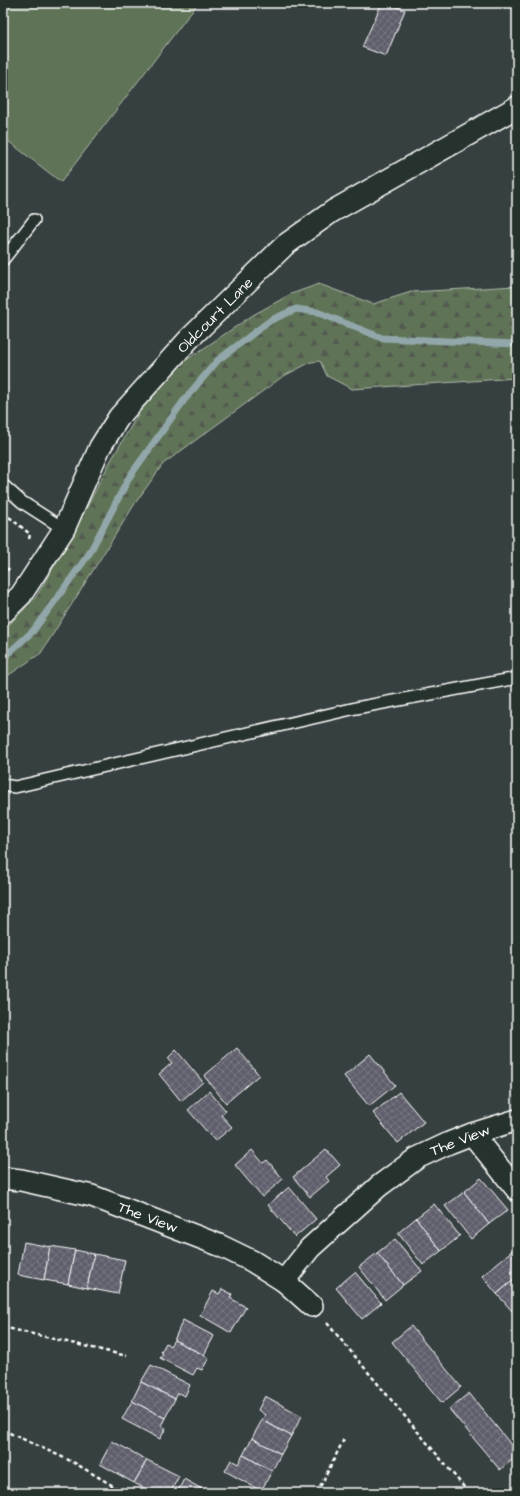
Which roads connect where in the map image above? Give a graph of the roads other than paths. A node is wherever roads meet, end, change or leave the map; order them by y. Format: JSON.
{"nodes":[{"id":1,"x":517,"y":107,"type":"edge"},
{"id":2,"x":34,"y":220,"type":"dead end"},
{"id":3,"x":3,"y":260,"type":"edge"},
{"id":4,"x":3,"y":485,"type":"edge"},
{"id":5,"x":64,"y":529,"type":"junction"},
{"id":6,"x":3,"y":613,"type":"edge"},
{"id":7,"x":517,"y":678,"type":"edge"},
{"id":8,"x":3,"y":785,"type":"edge"},
{"id":9,"x":517,"y":1120,"type":"edge"},
{"id":10,"x":472,"y":1134,"type":"junction"},
{"id":11,"x":3,"y":1178,"type":"edge"},
{"id":12,"x":517,"y":1190,"type":"edge"},
{"id":13,"x":284,"y":1281,"type":"junction"},
{"id":14,"x":312,"y":1306,"type":"road end"}],
"edges":[{"from":1,"to":5,"type":"street","name":"Oldcourt Lane"},
{"from":2,"to":3,"type":"lane"},
{"from":4,"to":5,"type":"lane"},
{"from":5,"to":6,"type":"street","name":"Oldcourt Lane"},
{"from":7,"to":8,"type":"lane"},
{"from":9,"to":10,"type":"street","name":"The View"},
{"from":10,"to":12,"type":"street"},
{"from":10,"to":13,"type":"street","name":"The View"},
{"from":11,"to":13,"type":"street","name":"The View"},
{"from":13,"to":14,"type":"street","name":"The View"}]}
